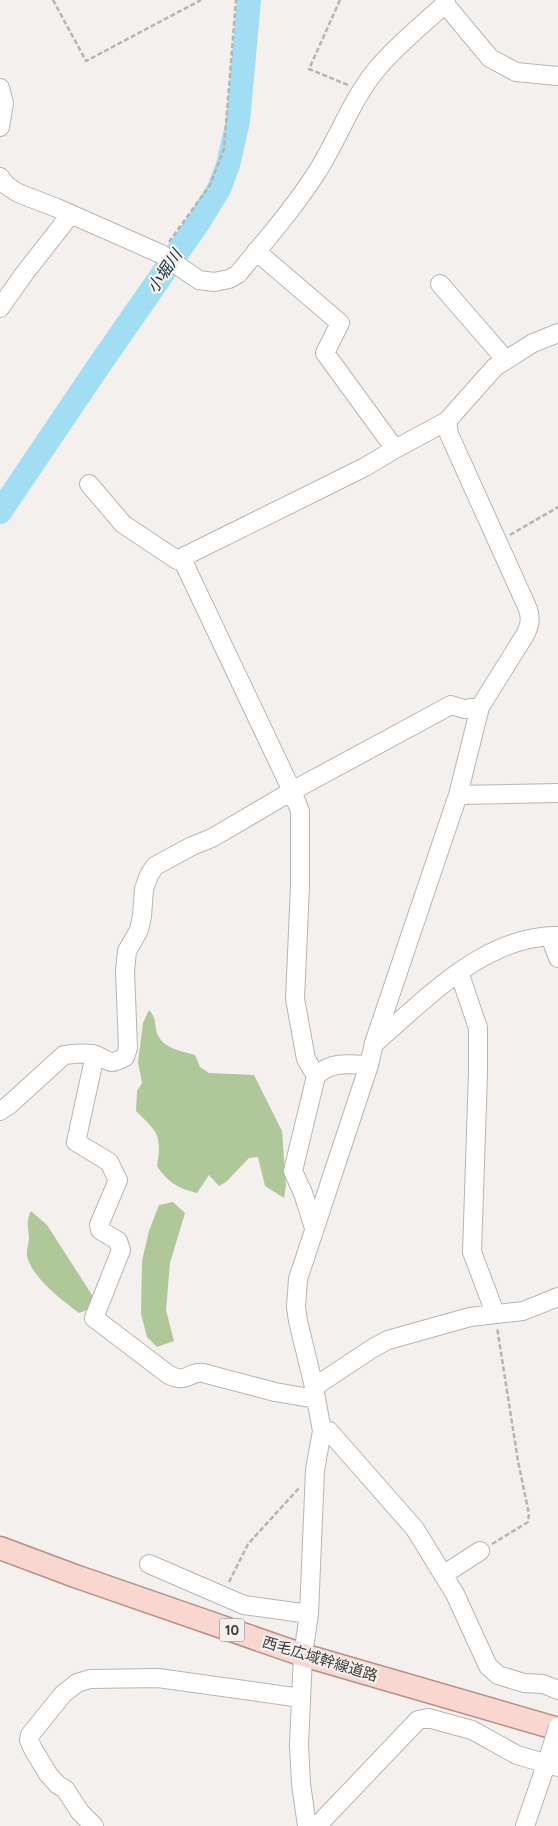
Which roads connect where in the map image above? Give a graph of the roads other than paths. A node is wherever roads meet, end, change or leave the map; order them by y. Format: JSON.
{"nodes":[{"id":1,"x":445,"y":2,"type":"edge"},
{"id":2,"x":558,"y":76,"type":"edge"},
{"id":3,"x":0,"y":88,"type":"edge"},
{"id":4,"x":0,"y":127,"type":"edge"},
{"id":5,"x":0,"y":176,"type":"edge"},
{"id":6,"x":71,"y":214,"type":"junction"},
{"id":7,"x":256,"y":251,"type":"junction"},
{"id":8,"x":440,"y":284,"type":"dead end"},
{"id":9,"x":0,"y":308,"type":"edge"},
{"id":10,"x":558,"y":332,"type":"edge"},
{"id":11,"x":506,"y":359,"type":"junction"},
{"id":12,"x":447,"y":422,"type":"junction"},
{"id":13,"x":395,"y":449,"type":"junction"},
{"id":14,"x":89,"y":484,"type":"dead end"},
{"id":15,"x":182,"y":559,"type":"junction"},
{"id":16,"x":480,"y":707,"type":"junction"},
{"id":17,"x":292,"y":791,"type":"junction"},
{"id":18,"x":558,"y":793,"type":"edge"},
{"id":19,"x":458,"y":795,"type":"junction"},
{"id":20,"x":554,"y":936,"type":"edge"},
{"id":21,"x":558,"y":958,"type":"edge"},
{"id":22,"x":459,"y":972,"type":"junction"},
{"id":23,"x":374,"y":1043,"type":"junction"},
{"id":24,"x":95,"y":1055,"type":"junction"},
{"id":25,"x":369,"y":1065,"type":"junction"},
{"id":26,"x":316,"y":1076,"type":"junction"},
{"id":27,"x":0,"y":1111,"type":"edge"},
{"id":28,"x":314,"y":1228,"type":"junction"},
{"id":29,"x":558,"y":1297,"type":"edge"},
{"id":30,"x":495,"y":1313,"type":"junction"},
{"id":31,"x":315,"y":1393,"type":"junction"},
{"id":32,"x":322,"y":1431,"type":"junction"},
{"id":33,"x":0,"y":1548,"type":"edge"},
{"id":34,"x":480,"y":1551,"type":"road end"},
{"id":35,"x":149,"y":1564,"type":"dead end"},
{"id":36,"x":444,"y":1575,"type":"junction"},
{"id":37,"x":309,"y":1614,"type":"junction"},
{"id":38,"x":303,"y":1655,"type":"junction"},
{"id":39,"x":558,"y":1690,"type":"edge"},
{"id":40,"x":301,"y":1698,"type":"junction"},
{"id":41,"x":558,"y":1728,"type":"edge"},
{"id":42,"x":552,"y":1761,"type":"edge"},
{"id":43,"x":94,"y":1826,"type":"edge"},
{"id":44,"x":307,"y":1826,"type":"edge"},
{"id":45,"x":317,"y":1826,"type":"edge"},
{"id":46,"x":525,"y":1826,"type":"edge"}],
"edges":[{"from":1,"to":2,"type":"street"},
{"from":1,"to":7,"type":"street"},
{"from":3,"to":4,"type":"street"},
{"from":5,"to":6,"type":"street"},
{"from":6,"to":7,"type":"street"},
{"from":6,"to":9,"type":"street"},
{"from":7,"to":13,"type":"street"},
{"from":8,"to":11,"type":"street"},
{"from":10,"to":11,"type":"street"},
{"from":11,"to":12,"type":"street"},
{"from":12,"to":13,"type":"street"},
{"from":12,"to":16,"type":"street"},
{"from":13,"to":15,"type":"street"},
{"from":14,"to":15,"type":"street"},
{"from":15,"to":17,"type":"street"},
{"from":16,"to":17,"type":"street"},
{"from":16,"to":19,"type":"street"},
{"from":17,"to":24,"type":"street"},
{"from":17,"to":26,"type":"street"},
{"from":18,"to":19,"type":"street"},
{"from":19,"to":23,"type":"street"},
{"from":20,"to":21,"type":"street"},
{"from":20,"to":22,"type":"street"},
{"from":22,"to":23,"type":"street"},
{"from":22,"to":30,"type":"street"},
{"from":23,"to":25,"type":"street"},
{"from":24,"to":27,"type":"street"},
{"from":24,"to":31,"type":"street"},
{"from":25,"to":26,"type":"street"},
{"from":25,"to":28,"type":"street"},
{"from":26,"to":28,"type":"street"},
{"from":28,"to":31,"type":"street"},
{"from":29,"to":30,"type":"street"},
{"from":30,"to":31,"type":"street"},
{"from":31,"to":32,"type":"street"},
{"from":32,"to":36,"type":"street"},
{"from":32,"to":37,"type":"street"},
{"from":33,"to":38,"type":"main road","name":"西毛広域幹線道路","number":"10"},
{"from":34,"to":36,"type":"street"},
{"from":35,"to":37,"type":"street"},
{"from":36,"to":39,"type":"street"},
{"from":37,"to":38,"type":"street"},
{"from":38,"to":40,"type":"street"},
{"from":38,"to":41,"type":"main road","name":"西毛広域幹線道路","number":"10"},
{"from":40,"to":43,"type":"street"},
{"from":40,"to":44,"type":"street"},
{"from":41,"to":42,"type":"street","bridge":true},
{"from":42,"to":45,"type":"street"},
{"from":42,"to":46,"type":"street"}]}
